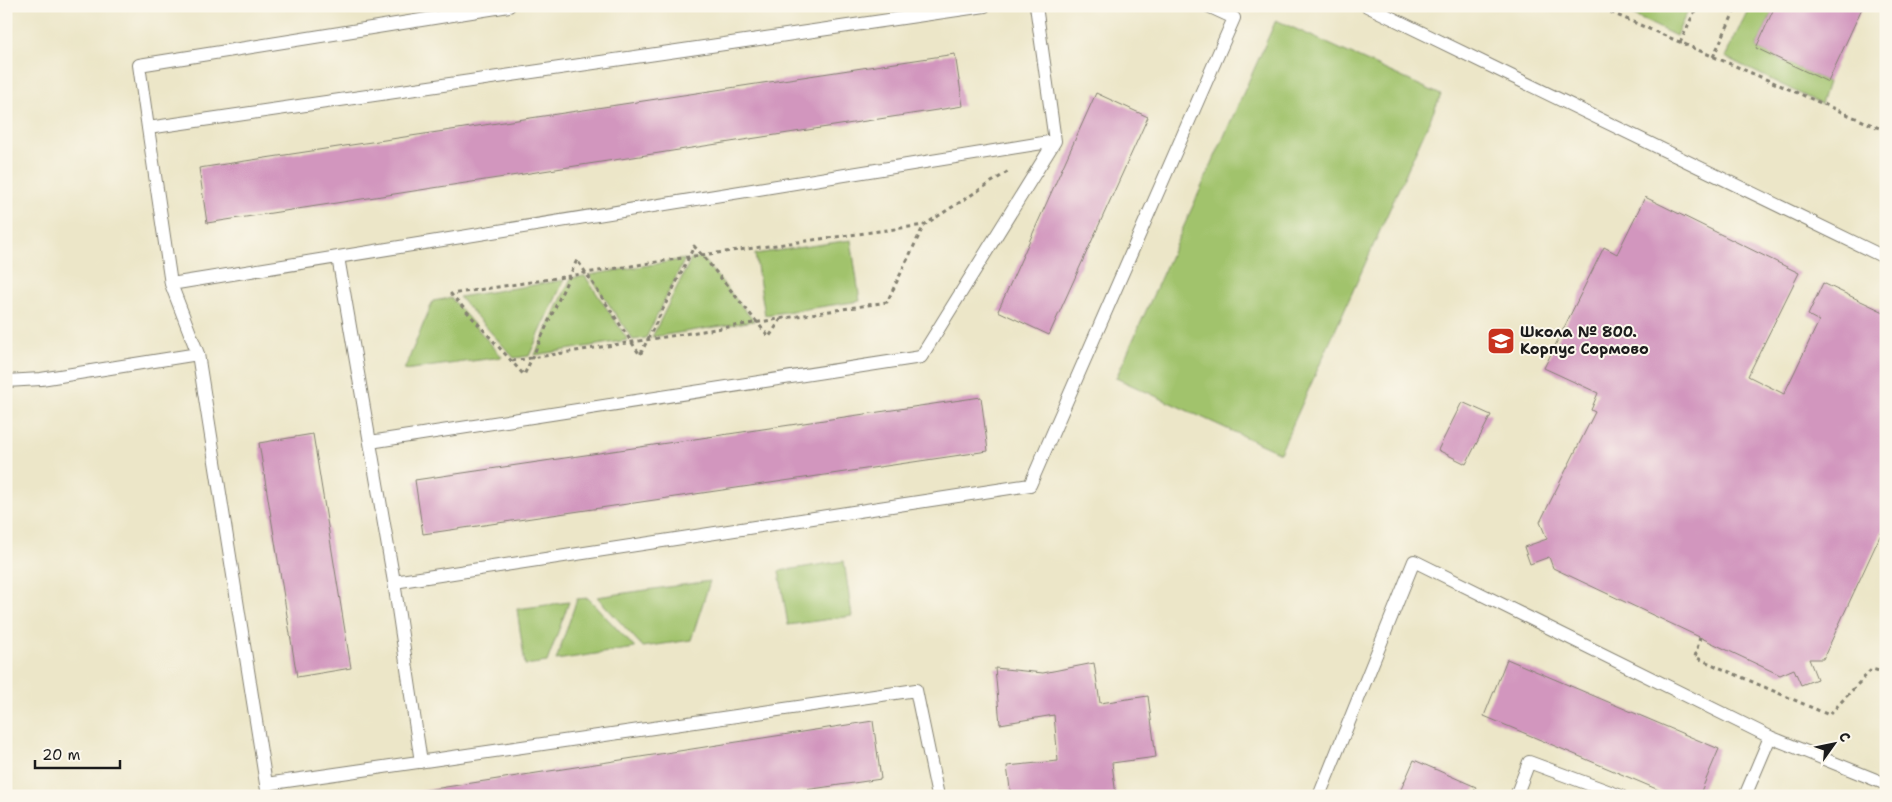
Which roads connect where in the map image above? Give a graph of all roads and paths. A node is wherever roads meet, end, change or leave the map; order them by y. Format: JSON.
{"nodes":[{"id":1,"x":509,"y":6,"type":"edge"},
{"id":2,"x":984,"y":6,"type":"edge"},
{"id":3,"x":1036,"y":6,"type":"edge"},
{"id":4,"x":1208,"y":6,"type":"edge"},
{"id":5,"x":1367,"y":6,"type":"edge"},
{"id":6,"x":1596,"y":6,"type":"edge"},
{"id":7,"x":1698,"y":6,"type":"edge"},
{"id":8,"x":1737,"y":6,"type":"edge"},
{"id":9,"x":1680,"y":43,"type":"junction"},
{"id":10,"x":1713,"y":56,"type":"junction"},
{"id":11,"x":148,"y":128,"type":"junction"},
{"id":12,"x":1886,"y":131,"type":"edge"},
{"id":13,"x":1056,"y":141,"type":"junction"},
{"id":14,"x":1014,"y":167,"type":"dead end"},
{"id":15,"x":924,"y":225,"type":"junction"},
{"id":16,"x":702,"y":254,"type":"junction"},
{"id":17,"x":338,"y":257,"type":"junction"},
{"id":18,"x":689,"y":257,"type":"junction"},
{"id":19,"x":1886,"y":258,"type":"edge"},
{"id":20,"x":586,"y":273,"type":"junction"},
{"id":21,"x":570,"y":276,"type":"junction"},
{"id":22,"x":171,"y":284,"type":"junction"},
{"id":23,"x":782,"y":318,"type":"junction"},
{"id":24,"x":757,"y":322,"type":"junction"},
{"id":25,"x":648,"y":340,"type":"junction"},
{"id":26,"x":632,"y":342,"type":"junction"},
{"id":27,"x":198,"y":354,"type":"junction"},
{"id":28,"x":532,"y":358,"type":"junction"},
{"id":29,"x":512,"y":361,"type":"junction"},
{"id":30,"x":6,"y":381,"type":"edge"},
{"id":31,"x":370,"y":442,"type":"junction"},
{"id":32,"x":394,"y":582,"type":"junction"},
{"id":33,"x":1700,"y":637,"type":"dead end"},
{"id":34,"x":1886,"y":673,"type":"edge"},
{"id":35,"x":1770,"y":737,"type":"junction"},
{"id":36,"x":420,"y":762,"type":"junction"},
{"id":37,"x":1886,"y":784,"type":"edge"},
{"id":38,"x":267,"y":790,"type":"edge"},
{"id":39,"x":938,"y":796,"type":"edge"},
{"id":40,"x":1319,"y":796,"type":"edge"},
{"id":41,"x":1516,"y":796,"type":"edge"},
{"id":42,"x":1621,"y":796,"type":"edge"},
{"id":43,"x":1746,"y":796,"type":"edge"}],
"edges":[{"from":1,"to":11,"type":"lane"},
{"from":2,"to":11,"type":"lane"},
{"from":3,"to":13,"type":"lane"},
{"from":4,"to":32,"type":"lane"},
{"from":5,"to":19,"type":"lane"},
{"from":6,"to":9,"type":"path"},
{"from":7,"to":9,"type":"path"},
{"from":8,"to":10,"type":"path"},
{"from":9,"to":10,"type":"path"},
{"from":10,"to":12,"type":"path"},
{"from":11,"to":22,"type":"lane"},
{"from":13,"to":17,"type":"lane"},
{"from":13,"to":31,"type":"lane"},
{"from":14,"to":15,"type":"path"},
{"from":15,"to":16,"type":"path"},
{"from":15,"to":23,"type":"path"},
{"from":16,"to":18,"type":"path"},
{"from":16,"to":18,"type":"path"},
{"from":16,"to":24,"type":"path"},
{"from":17,"to":22,"type":"lane"},
{"from":17,"to":31,"type":"lane"},
{"from":18,"to":20,"type":"path"},
{"from":18,"to":25,"type":"path"},
{"from":20,"to":21,"type":"path"},
{"from":20,"to":21,"type":"path"},
{"from":20,"to":26,"type":"path"},
{"from":21,"to":28,"type":"path"},
{"from":21,"to":29,"type":"path"},
{"from":22,"to":27,"type":"lane"},
{"from":23,"to":24,"type":"path"},
{"from":23,"to":24,"type":"path"},
{"from":24,"to":25,"type":"path"},
{"from":25,"to":26,"type":"path"},
{"from":25,"to":26,"type":"path"},
{"from":26,"to":28,"type":"path"},
{"from":27,"to":30,"type":"lane"},
{"from":27,"to":38,"type":"lane"},
{"from":28,"to":29,"type":"path"},
{"from":28,"to":29,"type":"path"},
{"from":31,"to":32,"type":"lane"},
{"from":32,"to":36,"type":"lane"},
{"from":33,"to":34,"type":"path"},
{"from":35,"to":37,"type":"lane"},
{"from":35,"to":40,"type":"lane"},
{"from":35,"to":43,"type":"lane"},
{"from":36,"to":38,"type":"lane"},
{"from":36,"to":39,"type":"lane"},
{"from":41,"to":42,"type":"lane"}]}
